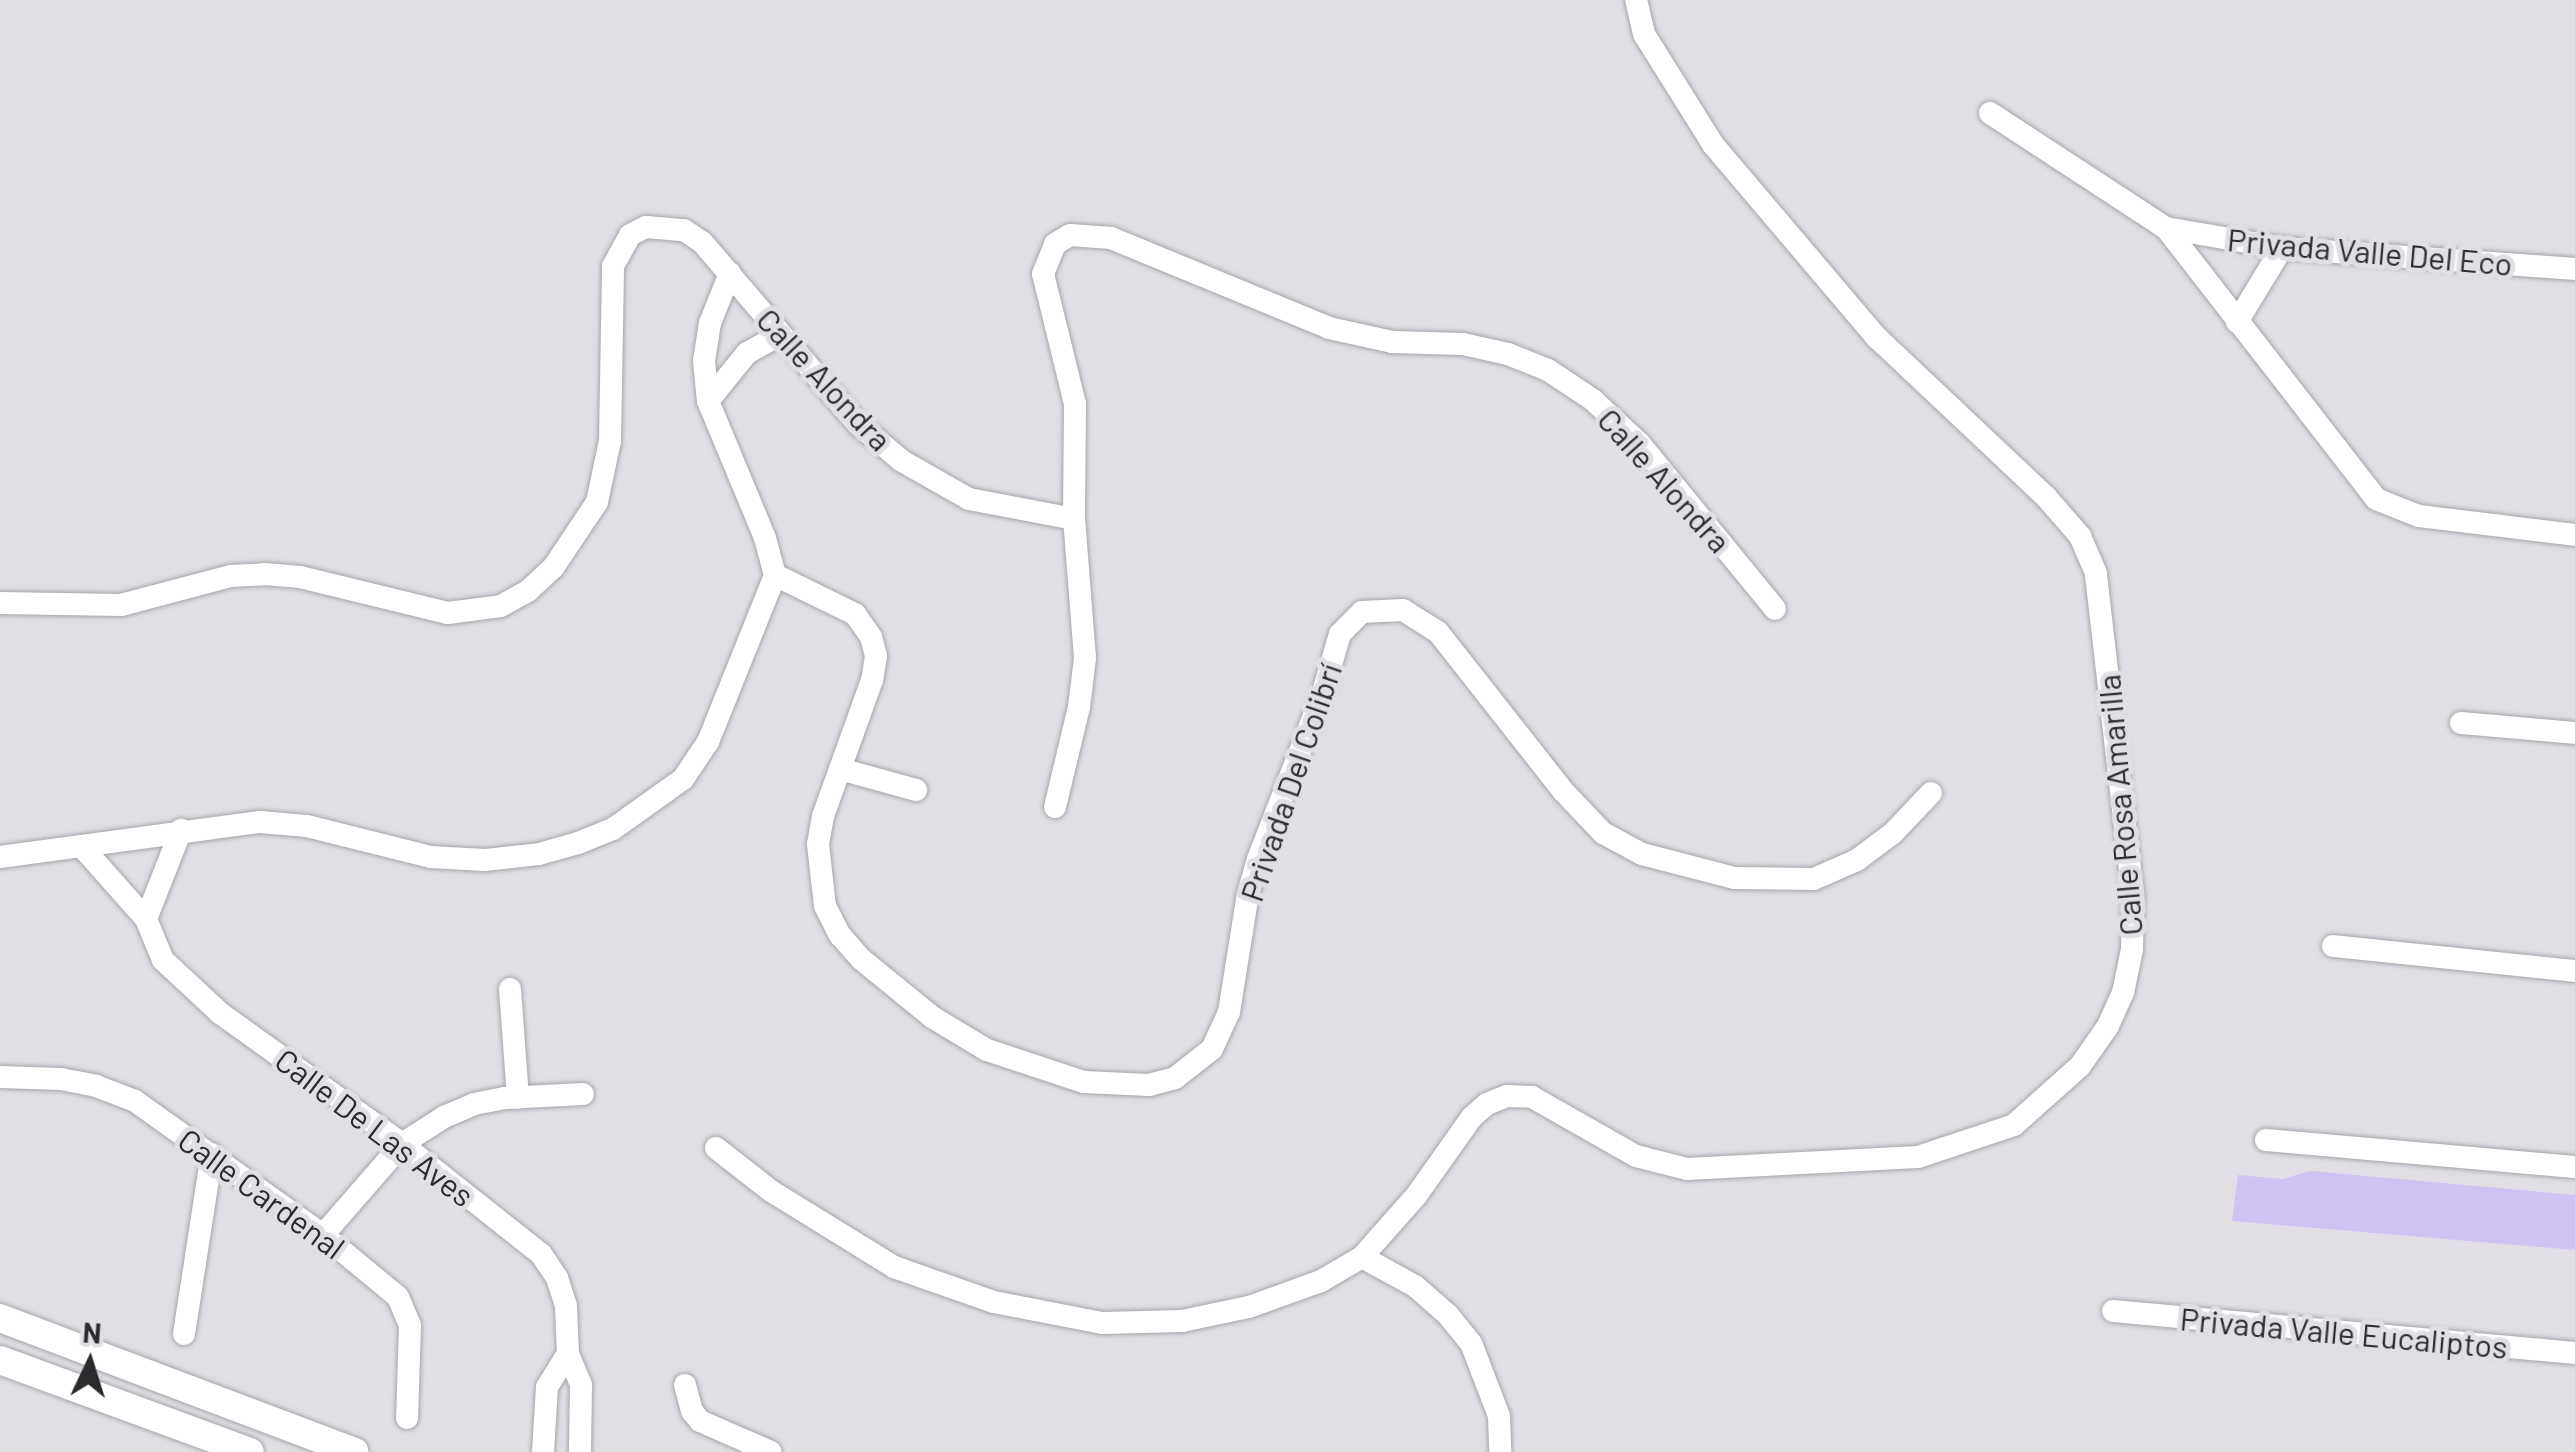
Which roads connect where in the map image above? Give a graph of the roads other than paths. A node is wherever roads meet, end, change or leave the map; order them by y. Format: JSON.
{"nodes":[{"id":1,"x":1636,"y":0,"type":"edge"},
{"id":2,"x":1990,"y":113,"type":"dead end"},
{"id":3,"x":2166,"y":228,"type":"junction"},
{"id":4,"x":2282,"y":248,"type":"junction"},
{"id":5,"x":2575,"y":269,"type":"edge"},
{"id":6,"x":730,"y":274,"type":"junction"},
{"id":7,"x":2236,"y":322,"type":"junction"},
{"id":8,"x":780,"y":335,"type":"junction"},
{"id":9,"x":708,"y":401,"type":"junction"},
{"id":10,"x":1074,"y":519,"type":"junction"},
{"id":11,"x":2575,"y":535,"type":"edge"},
{"id":12,"x":776,"y":575,"type":"junction"},
{"id":13,"x":0,"y":603,"type":"edge"},
{"id":14,"x":1775,"y":610,"type":"dead end"},
{"id":15,"x":2461,"y":724,"type":"dead end"},
{"id":16,"x":2575,"y":733,"type":"edge"},
{"id":17,"x":840,"y":769,"type":"junction"},
{"id":18,"x":916,"y":790,"type":"dead end"},
{"id":19,"x":1931,"y":793,"type":"dead end"},
{"id":20,"x":1055,"y":807,"type":"dead end"},
{"id":21,"x":180,"y":830,"type":"junction"},
{"id":22,"x":83,"y":848,"type":"junction"},
{"id":23,"x":0,"y":856,"type":"edge"},
{"id":24,"x":146,"y":919,"type":"junction"},
{"id":25,"x":2333,"y":946,"type":"dead end"},
{"id":26,"x":2575,"y":971,"type":"edge"},
{"id":27,"x":510,"y":989,"type":"dead end"},
{"id":28,"x":0,"y":1077,"type":"edge"},
{"id":29,"x":582,"y":1094,"type":"dead end"},
{"id":30,"x":518,"y":1098,"type":"junction"},
{"id":31,"x":2266,"y":1140,"type":"dead end"},
{"id":32,"x":402,"y":1144,"type":"junction"},
{"id":33,"x":716,"y":1148,"type":"dead end"},
{"id":34,"x":212,"y":1154,"type":"junction"},
{"id":35,"x":2575,"y":1167,"type":"edge"},
{"id":36,"x":323,"y":1234,"type":"junction"},
{"id":37,"x":1362,"y":1257,"type":"junction"},
{"id":38,"x":2114,"y":1311,"type":"dead end"},
{"id":39,"x":2,"y":1324,"type":"edge"},
{"id":40,"x":184,"y":1334,"type":"dead end"},
{"id":41,"x":2575,"y":1353,"type":"edge"},
{"id":42,"x":568,"y":1354,"type":"junction"},
{"id":43,"x":0,"y":1360,"type":"edge"},
{"id":44,"x":685,"y":1385,"type":"dead end"},
{"id":45,"x":407,"y":1418,"type":"dead end"},
{"id":46,"x":544,"y":1444,"type":"edge"},
{"id":47,"x":580,"y":1445,"type":"edge"},
{"id":48,"x":250,"y":1452,"type":"edge"},
{"id":49,"x":354,"y":1452,"type":"edge"},
{"id":50,"x":771,"y":1452,"type":"edge"},
{"id":51,"x":1500,"y":1452,"type":"edge"}],
"edges":[{"from":1,"to":37,"type":"street","name":"Calle Rosa Amarilla"},
{"from":2,"to":3,"type":"street"},
{"from":3,"to":4,"type":"street","name":"Privada Valle Del Eco"},
{"from":3,"to":7,"type":"street"},
{"from":4,"to":5,"type":"street","name":"Privada Valle Del Eco"},
{"from":4,"to":7,"type":"street"},
{"from":6,"to":8,"type":"street","name":"Calle Alondra"},
{"from":6,"to":9,"type":"street"},
{"from":6,"to":13,"type":"street","name":"Calle Alondra"},
{"from":7,"to":11,"type":"street"},
{"from":8,"to":9,"type":"street"},
{"from":8,"to":10,"type":"street","name":"Calle Alondra"},
{"from":9,"to":12,"type":"street"},
{"from":10,"to":14,"type":"street","name":"Calle Alondra"},
{"from":10,"to":20,"type":"street"},
{"from":12,"to":17,"type":"street","name":"Privada Del Colibrí"},
{"from":12,"to":21,"type":"street"},
{"from":15,"to":16,"type":"street"},
{"from":17,"to":18,"type":"street"},
{"from":17,"to":19,"type":"street","name":"Privada Del Colibrí"},
{"from":21,"to":22,"type":"street"},
{"from":21,"to":24,"type":"street"},
{"from":22,"to":23,"type":"street"},
{"from":22,"to":24,"type":"street","name":"Calle De Las Aves"},
{"from":24,"to":32,"type":"street","name":"Calle De Las Aves"},
{"from":25,"to":26,"type":"street"},
{"from":27,"to":30,"type":"street"},
{"from":28,"to":34,"type":"street","name":"Calle Cardenal"},
{"from":29,"to":30,"type":"street"},
{"from":30,"to":32,"type":"street"},
{"from":31,"to":35,"type":"street"},
{"from":32,"to":36,"type":"street"},
{"from":32,"to":42,"type":"street","name":"Calle De Las Aves"},
{"from":33,"to":37,"type":"street","name":"Calle Rosa Amarilla"},
{"from":34,"to":36,"type":"street","name":"Calle Cardenal"},
{"from":34,"to":40,"type":"street"},
{"from":36,"to":45,"type":"street","name":"Calle Cardenal"},
{"from":37,"to":51,"type":"street"},
{"from":38,"to":41,"type":"street","name":"Privada Valle Eucaliptos"},
{"from":39,"to":49,"type":"street"},
{"from":42,"to":46,"type":"street","name":"Calle De Las Aves"},
{"from":42,"to":47,"type":"street","name":"Calle De Las Aves"},
{"from":43,"to":48,"type":"street"},
{"from":44,"to":50,"type":"street"},
{"from":46,"to":47,"type":"street"}]}
